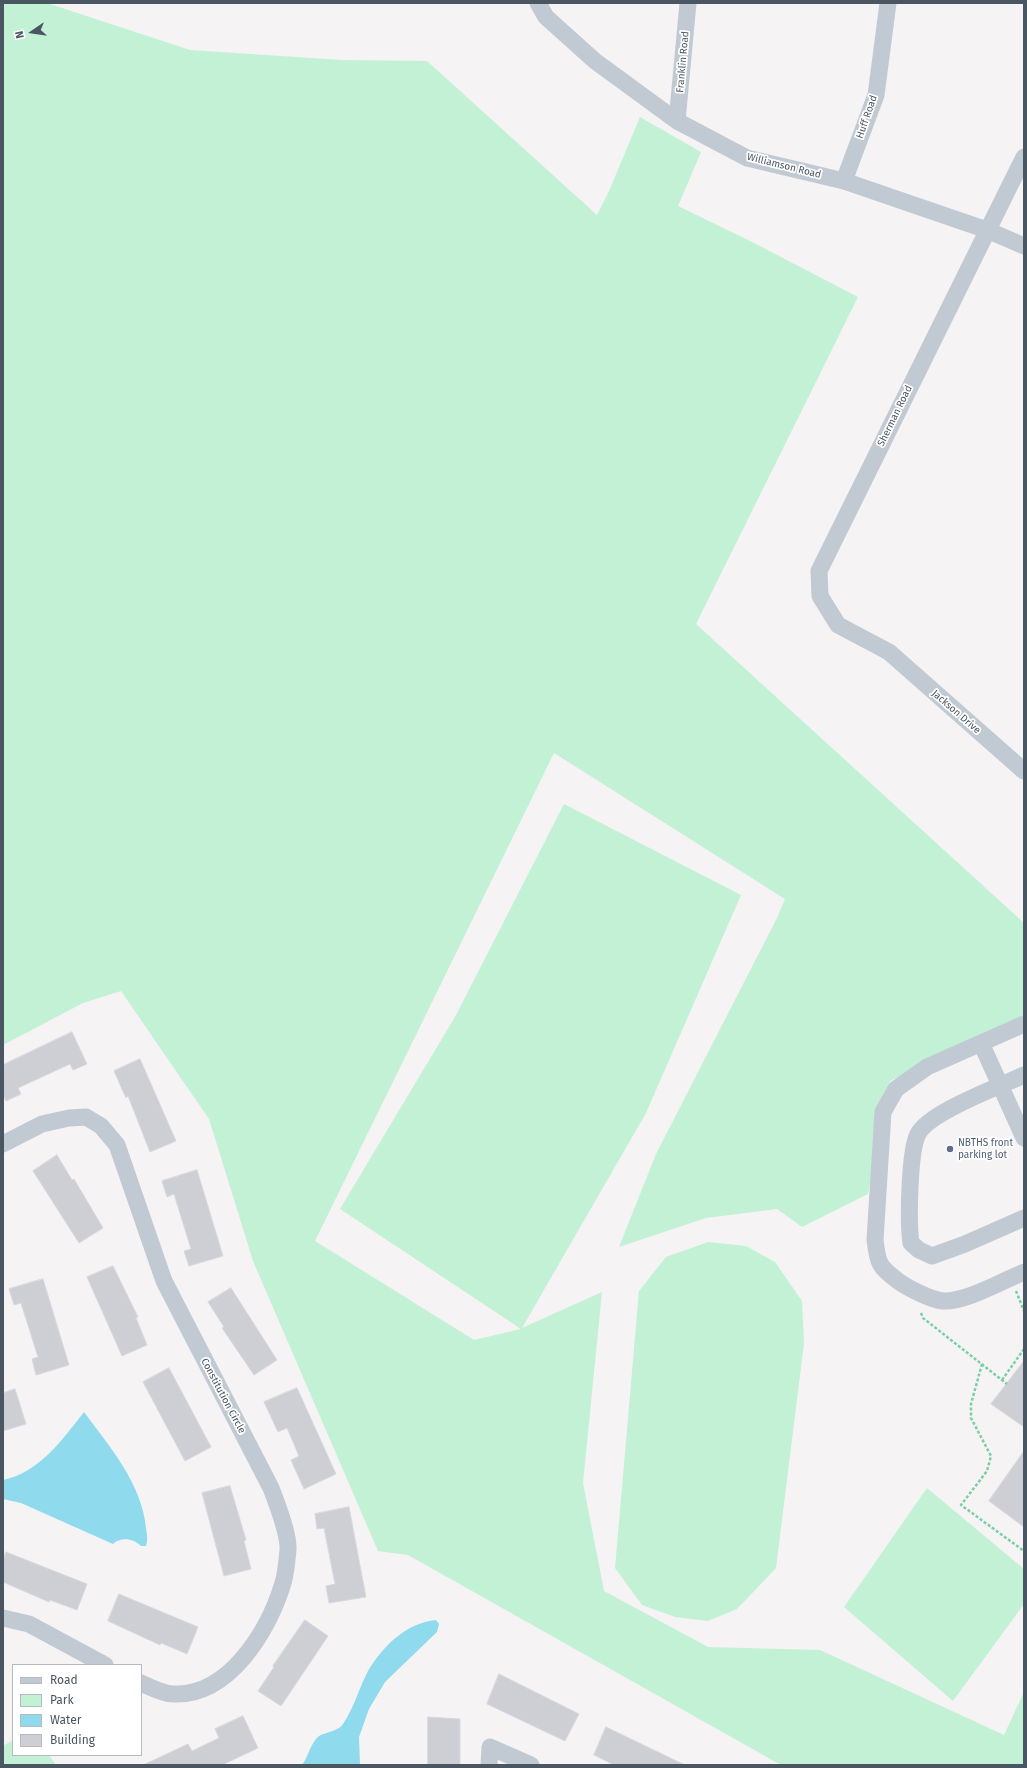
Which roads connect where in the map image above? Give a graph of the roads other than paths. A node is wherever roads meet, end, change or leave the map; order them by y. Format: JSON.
{"nodes":[{"id":1,"x":538,"y":3,"type":"edge"},
{"id":2,"x":688,"y":3,"type":"edge"},
{"id":3,"x":888,"y":3,"type":"edge"},
{"id":4,"x":677,"y":121,"type":"junction"},
{"id":5,"x":1024,"y":157,"type":"edge"},
{"id":6,"x":844,"y":181,"type":"junction"},
{"id":7,"x":987,"y":230,"type":"junction"},
{"id":8,"x":1024,"y":246,"type":"edge"},
{"id":9,"x":889,"y":652,"type":"joint"},
{"id":10,"x":1024,"y":772,"type":"edge"},
{"id":11,"x":1024,"y":1024,"type":"edge"},
{"id":12,"x":981,"y":1043,"type":"junction"},
{"id":13,"x":1024,"y":1075,"type":"edge"},
{"id":14,"x":1000,"y":1086,"type":"junction"},
{"id":15,"x":1024,"y":1138,"type":"edge"},
{"id":16,"x":3,"y":1144,"type":"edge"},
{"id":17,"x":1024,"y":1218,"type":"edge"},
{"id":18,"x":1024,"y":1272,"type":"edge"},
{"id":19,"x":3,"y":1618,"type":"edge"},
{"id":20,"x":102,"y":1664,"type":"edge"},
{"id":21,"x":142,"y":1683,"type":"edge"},
{"id":22,"x":489,"y":1765,"type":"edge"},
{"id":23,"x":531,"y":1765,"type":"edge"}],
"edges":[{"from":1,"to":4,"type":"street","name":"Williamson Road"},
{"from":2,"to":4,"type":"street","name":"Franklin Road"},
{"from":3,"to":6,"type":"street","name":"Huff Road"},
{"from":4,"to":6,"type":"street","name":"Williamson Road"},
{"from":5,"to":7,"type":"street","name":"Sherman Road"},
{"from":6,"to":7,"type":"street","name":"Williamson Road"},
{"from":7,"to":8,"type":"street","name":"Williamson Road"},
{"from":7,"to":9,"type":"street","name":"Sherman Road"},
{"from":9,"to":10,"type":"street","name":"Jackson Drive"},
{"from":11,"to":12,"type":"street"},
{"from":12,"to":14,"type":"street"},
{"from":12,"to":18,"type":"street"},
{"from":13,"to":14,"type":"street"},
{"from":14,"to":15,"type":"street"},
{"from":14,"to":17,"type":"street"},
{"from":16,"to":21,"type":"street","name":"Constitution Circle"},
{"from":19,"to":20,"type":"street"},
{"from":22,"to":23,"type":"street"}]}
